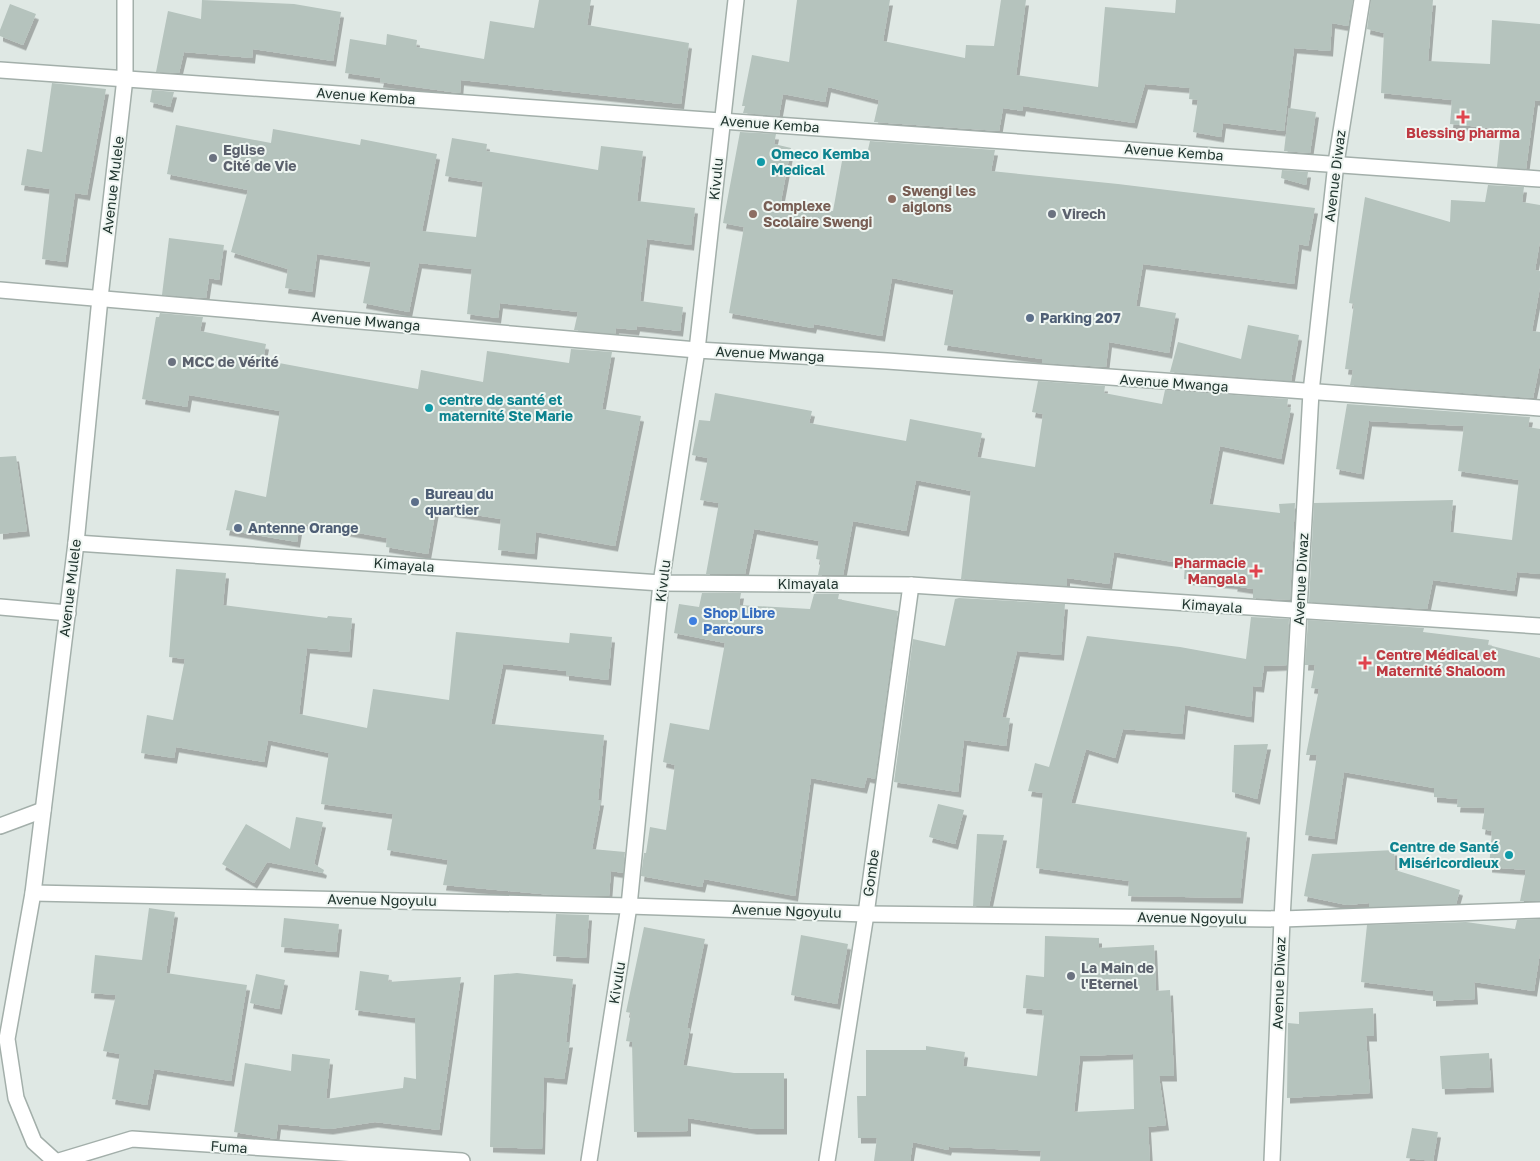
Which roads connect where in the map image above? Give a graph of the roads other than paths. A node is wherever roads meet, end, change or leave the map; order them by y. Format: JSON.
{"nodes":[{"id":1,"x":125,"y":0,"type":"edge"},
{"id":2,"x":736,"y":0,"type":"edge"},
{"id":3,"x":1362,"y":0,"type":"edge"},
{"id":4,"x":0,"y":70,"type":"edge"},
{"id":5,"x":125,"y":78,"type":"junction"},
{"id":6,"x":723,"y":121,"type":"junction"},
{"id":7,"x":1336,"y":163,"type":"junction"},
{"id":8,"x":1540,"y":179,"type":"edge"},
{"id":9,"x":0,"y":290,"type":"edge"},
{"id":10,"x":100,"y":298,"type":"junction"},
{"id":11,"x":698,"y":350,"type":"junction"},
{"id":12,"x":1311,"y":392,"type":"junction"},
{"id":13,"x":1540,"y":408,"type":"edge"},
{"id":14,"x":76,"y":543,"type":"junction"},
{"id":15,"x":662,"y":583,"type":"junction"},
{"id":16,"x":912,"y":585,"type":"junction"},
{"id":17,"x":0,"y":607,"type":"edge"},
{"id":18,"x":1299,"y":612,"type":"junction"},
{"id":19,"x":68,"y":613,"type":"junction"},
{"id":20,"x":1540,"y":626,"type":"edge"},
{"id":21,"x":43,"y":810,"type":"junction"},
{"id":22,"x":0,"y":826,"type":"edge"},
{"id":23,"x":33,"y":893,"type":"junction"},
{"id":24,"x":629,"y":906,"type":"junction"},
{"id":25,"x":1540,"y":910,"type":"edge"},
{"id":26,"x":866,"y":914,"type":"junction"},
{"id":27,"x":1282,"y":919,"type":"junction"},
{"id":28,"x":4,"y":1042,"type":"edge"},
{"id":29,"x":55,"y":1161,"type":"edge"},
{"id":30,"x":59,"y":1161,"type":"edge"},
{"id":31,"x":462,"y":1161,"type":"edge"},
{"id":32,"x":589,"y":1161,"type":"edge"},
{"id":33,"x":827,"y":1161,"type":"edge"},
{"id":34,"x":1272,"y":1161,"type":"edge"}],
"edges":[{"from":1,"to":5,"type":"street","name":"Avenue Mulele"},
{"from":2,"to":6,"type":"street","name":"Kivulu"},
{"from":3,"to":7,"type":"street","name":"Avenue Diwaz"},
{"from":4,"to":5,"type":"street","name":"Avenue Kemba"},
{"from":5,"to":6,"type":"street","name":"Avenue Kemba"},
{"from":5,"to":10,"type":"street","name":"Avenue Mulele"},
{"from":6,"to":7,"type":"street","name":"Avenue Kemba"},
{"from":6,"to":11,"type":"street","name":"Kivulu"},
{"from":7,"to":8,"type":"street","name":"Avenue Kemba"},
{"from":7,"to":12,"type":"street","name":"Avenue Diwaz"},
{"from":9,"to":10,"type":"street","name":"Avenue Mwanga"},
{"from":10,"to":11,"type":"street","name":"Avenue Mwanga"},
{"from":10,"to":14,"type":"street","name":"Avenue Mulele"},
{"from":11,"to":12,"type":"street","name":"Avenue Mwanga"},
{"from":11,"to":15,"type":"street","name":"Kivulu"},
{"from":12,"to":13,"type":"street","name":"Avenue Mwanga"},
{"from":12,"to":18,"type":"street","name":"Avenue Diwaz"},
{"from":14,"to":15,"type":"street","name":"Kimayala"},
{"from":14,"to":19,"type":"street","name":"Avenue Mulele"},
{"from":15,"to":16,"type":"street","name":"Kimayala"},
{"from":15,"to":24,"type":"street","name":"Kivulu"},
{"from":16,"to":18,"type":"street","name":"Kimayala"},
{"from":16,"to":26,"type":"street","name":"Gombe"},
{"from":17,"to":19,"type":"street"},
{"from":18,"to":20,"type":"street","name":"Kimayala"},
{"from":18,"to":27,"type":"street","name":"Avenue Diwaz"},
{"from":19,"to":21,"type":"street","name":"Avenue Mulele"},
{"from":21,"to":22,"type":"street"},
{"from":21,"to":23,"type":"street","name":"Avenue Mulele"},
{"from":23,"to":24,"type":"street","name":"Avenue Ngoyulu"},
{"from":23,"to":28,"type":"street","name":"Avenue Mulele"},
{"from":24,"to":26,"type":"street","name":"Avenue Ngoyulu"},
{"from":24,"to":32,"type":"street","name":"Kivulu"},
{"from":25,"to":27,"type":"street","name":"Avenue Ngoyulu"},
{"from":26,"to":27,"type":"street","name":"Avenue Ngoyulu"},
{"from":26,"to":33,"type":"street","name":"Gombe"},
{"from":27,"to":34,"type":"street","name":"Avenue Diwaz"},
{"from":28,"to":29,"type":"street","name":"Avenue Mulele"},
{"from":30,"to":31,"type":"street","name":"Fuma"}]}
